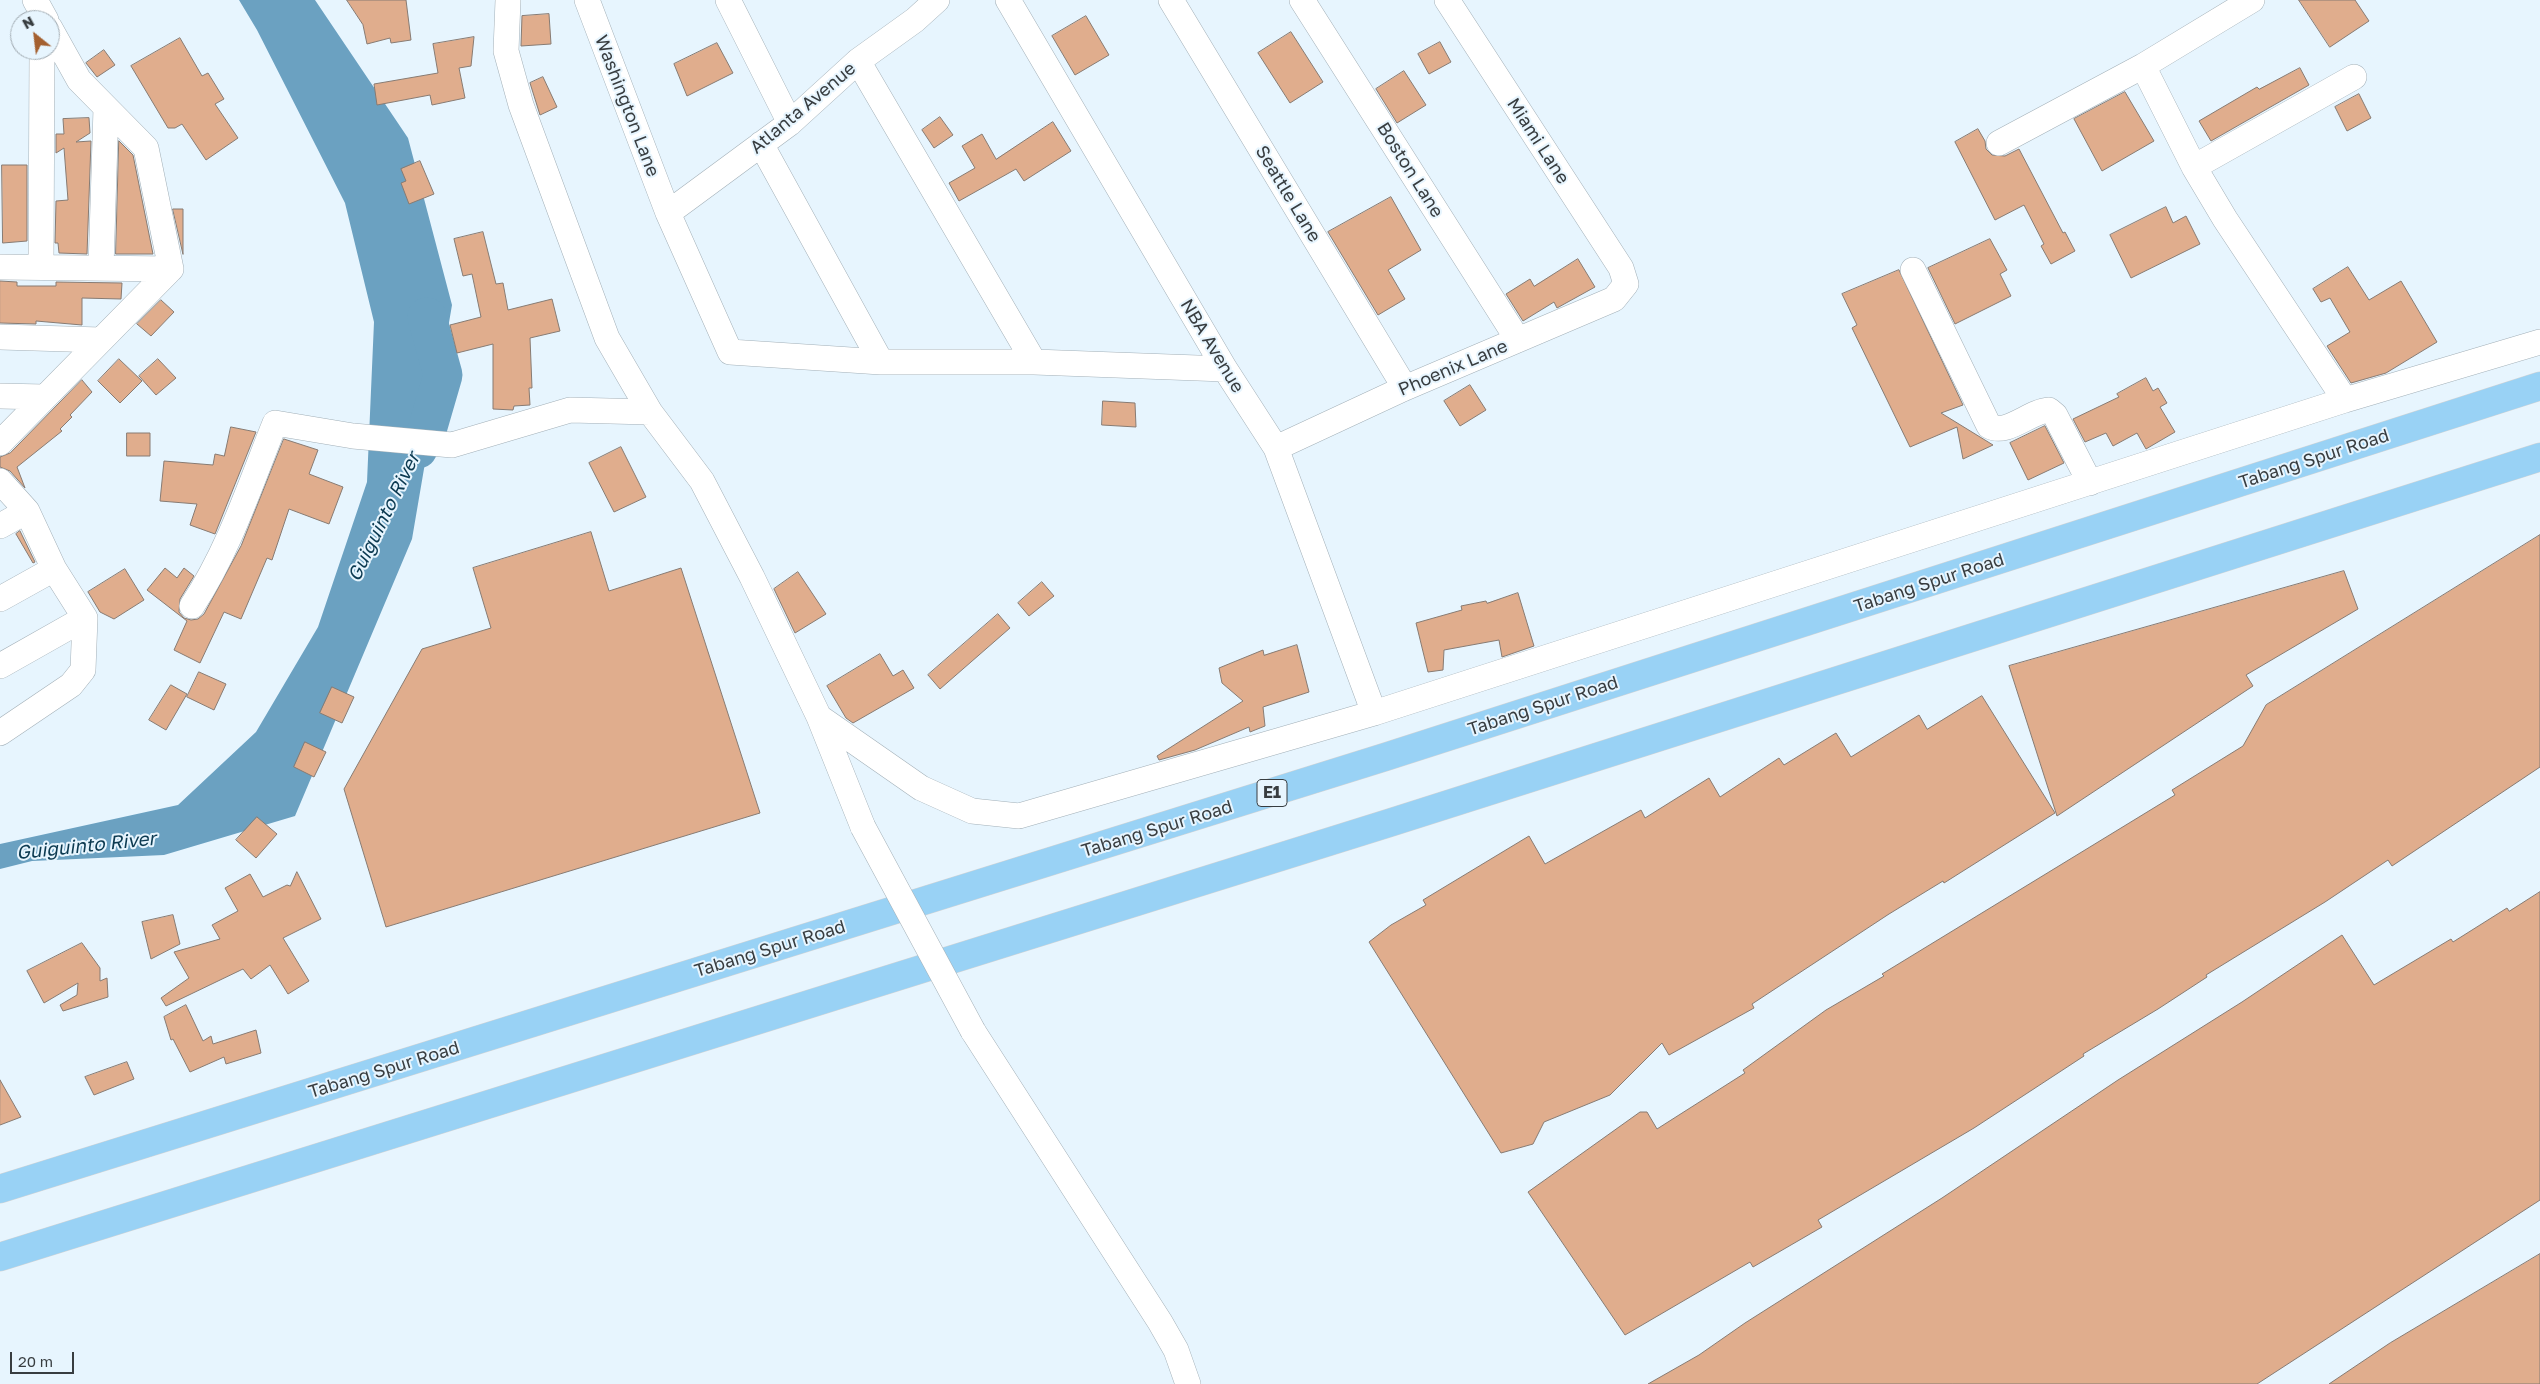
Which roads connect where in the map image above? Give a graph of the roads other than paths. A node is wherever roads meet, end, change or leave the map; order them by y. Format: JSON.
{"nodes":[{"id":1,"x":508,"y":0,"type":"edge"},
{"id":2,"x":587,"y":0,"type":"edge"},
{"id":3,"x":728,"y":0,"type":"edge"},
{"id":4,"x":937,"y":0,"type":"edge"},
{"id":5,"x":1008,"y":0,"type":"edge"},
{"id":6,"x":1171,"y":0,"type":"edge"},
{"id":7,"x":1302,"y":0,"type":"edge"},
{"id":8,"x":1447,"y":0,"type":"edge"},
{"id":9,"x":2252,"y":0,"type":"edge"},
{"id":10,"x":909,"y":10,"type":"edge"},
{"id":11,"x":60,"y":46,"type":"edge"},
{"id":12,"x":42,"y":60,"type":"edge"},
{"id":13,"x":858,"y":61,"type":"junction"},
{"id":14,"x":2143,"y":66,"type":"junction"},
{"id":15,"x":2354,"y":77,"type":"dead end"},
{"id":16,"x":106,"y":108,"type":"junction"},
{"id":17,"x":790,"y":123,"type":"junction"},
{"id":18,"x":1999,"y":143,"type":"dead end"},
{"id":19,"x":761,"y":144,"type":"junction"},
{"id":20,"x":2194,"y":167,"type":"junction"},
{"id":21,"x":668,"y":213,"type":"junction"},
{"id":22,"x":0,"y":267,"type":"edge"},
{"id":23,"x":41,"y":267,"type":"junction"},
{"id":24,"x":101,"y":268,"type":"junction"},
{"id":25,"x":171,"y":269,"type":"junction"},
{"id":26,"x":1913,"y":270,"type":"dead end"},
{"id":27,"x":1626,"y":284,"type":"joint"},
{"id":28,"x":0,"y":337,"type":"edge"},
{"id":29,"x":101,"y":340,"type":"junction"},
{"id":30,"x":1518,"y":340,"type":"junction"},
{"id":31,"x":2540,"y":342,"type":"edge"},
{"id":32,"x":881,"y":362,"type":"junction"},
{"id":33,"x":1034,"y":362,"type":"junction"},
{"id":34,"x":1225,"y":368,"type":"junction"},
{"id":35,"x":2540,"y":386,"type":"edge"},
{"id":36,"x":1405,"y":388,"type":"junction"},
{"id":37,"x":0,"y":396,"type":"edge"},
{"id":38,"x":44,"y":397,"type":"junction"},
{"id":39,"x":2344,"y":400,"type":"junction"},
{"id":40,"x":650,"y":412,"type":"junction"},
{"id":41,"x":0,"y":443,"type":"edge"},
{"id":42,"x":1276,"y":448,"type":"junction"},
{"id":43,"x":2540,"y":457,"type":"edge"},
{"id":44,"x":0,"y":481,"type":"edge"},
{"id":45,"x":2090,"y":483,"type":"junction"},
{"id":46,"x":27,"y":511,"type":"junction"},
{"id":47,"x":0,"y":526,"type":"edge"},
{"id":48,"x":54,"y":569,"type":"junction"},
{"id":49,"x":0,"y":598,"type":"edge"},
{"id":50,"x":192,"y":606,"type":"dead end"},
{"id":51,"x":85,"y":618,"type":"junction"},
{"id":52,"x":0,"y":666,"type":"edge"},
{"id":53,"x":1374,"y":713,"type":"junction"},
{"id":54,"x":819,"y":717,"type":"junction"},
{"id":55,"x":0,"y":732,"type":"edge"},
{"id":56,"x":0,"y":1190,"type":"edge"},
{"id":57,"x":0,"y":1256,"type":"edge"},
{"id":58,"x":1188,"y":1384,"type":"edge"}],
"edges":[{"from":1,"to":40,"type":"street"},
{"from":2,"to":21,"type":"street","name":"Washington Lane"},
{"from":3,"to":17,"type":"street"},
{"from":4,"to":10,"type":"street","name":"Atlanta Avenue"},
{"from":5,"to":34,"type":"street","name":"NBA Avenue"},
{"from":6,"to":36,"type":"street","name":"Seattle Lane"},
{"from":7,"to":30,"type":"street","name":"Boston Lane"},
{"from":8,"to":27,"type":"street","name":"Miami Lane"},
{"from":9,"to":14,"type":"street"},
{"from":10,"to":13,"type":"street","name":"Atlanta Avenue"},
{"from":11,"to":16,"type":"street"},
{"from":12,"to":23,"type":"street"},
{"from":13,"to":17,"type":"street","name":"Atlanta Avenue"},
{"from":13,"to":33,"type":"street"},
{"from":14,"to":18,"type":"street"},
{"from":14,"to":20,"type":"street"},
{"from":15,"to":20,"type":"street"},
{"from":16,"to":24,"type":"street"},
{"from":16,"to":25,"type":"street"},
{"from":17,"to":19,"type":"street","name":"Atlanta Avenue"},
{"from":19,"to":21,"type":"street","name":"Atlanta Avenue"},
{"from":19,"to":32,"type":"street"},
{"from":20,"to":39,"type":"street"},
{"from":21,"to":32,"type":"street","name":"Washington Lane"},
{"from":22,"to":23,"type":"street"},
{"from":23,"to":24,"type":"street"},
{"from":24,"to":25,"type":"street"},
{"from":25,"to":29,"type":"street"},
{"from":26,"to":45,"type":"street"},
{"from":27,"to":30,"type":"street","name":"Phoenix Lane"},
{"from":28,"to":29,"type":"street"},
{"from":29,"to":38,"type":"street"},
{"from":30,"to":36,"type":"street","name":"Phoenix Lane"},
{"from":31,"to":39,"type":"street"},
{"from":32,"to":33,"type":"street"},
{"from":33,"to":34,"type":"street"},
{"from":34,"to":42,"type":"street","name":"NBA Avenue"},
{"from":35,"to":56,"type":"highway","name":"Tabang Spur Road","number":"E1"},
{"from":36,"to":42,"type":"street","name":"Phoenix Lane"},
{"from":37,"to":38,"type":"street"},
{"from":38,"to":41,"type":"street"},
{"from":39,"to":45,"type":"street"},
{"from":40,"to":50,"type":"street"},
{"from":40,"to":54,"type":"street"},
{"from":42,"to":53,"type":"street","name":"NBA Avenue"},
{"from":43,"to":57,"type":"highway"},
{"from":44,"to":46,"type":"street"},
{"from":45,"to":53,"type":"street"},
{"from":46,"to":47,"type":"street"},
{"from":46,"to":48,"type":"street"},
{"from":48,"to":49,"type":"street"},
{"from":48,"to":51,"type":"street"},
{"from":51,"to":52,"type":"street"},
{"from":51,"to":55,"type":"street"},
{"from":53,"to":54,"type":"street"},
{"from":54,"to":58,"type":"street","bridge":true}]}
